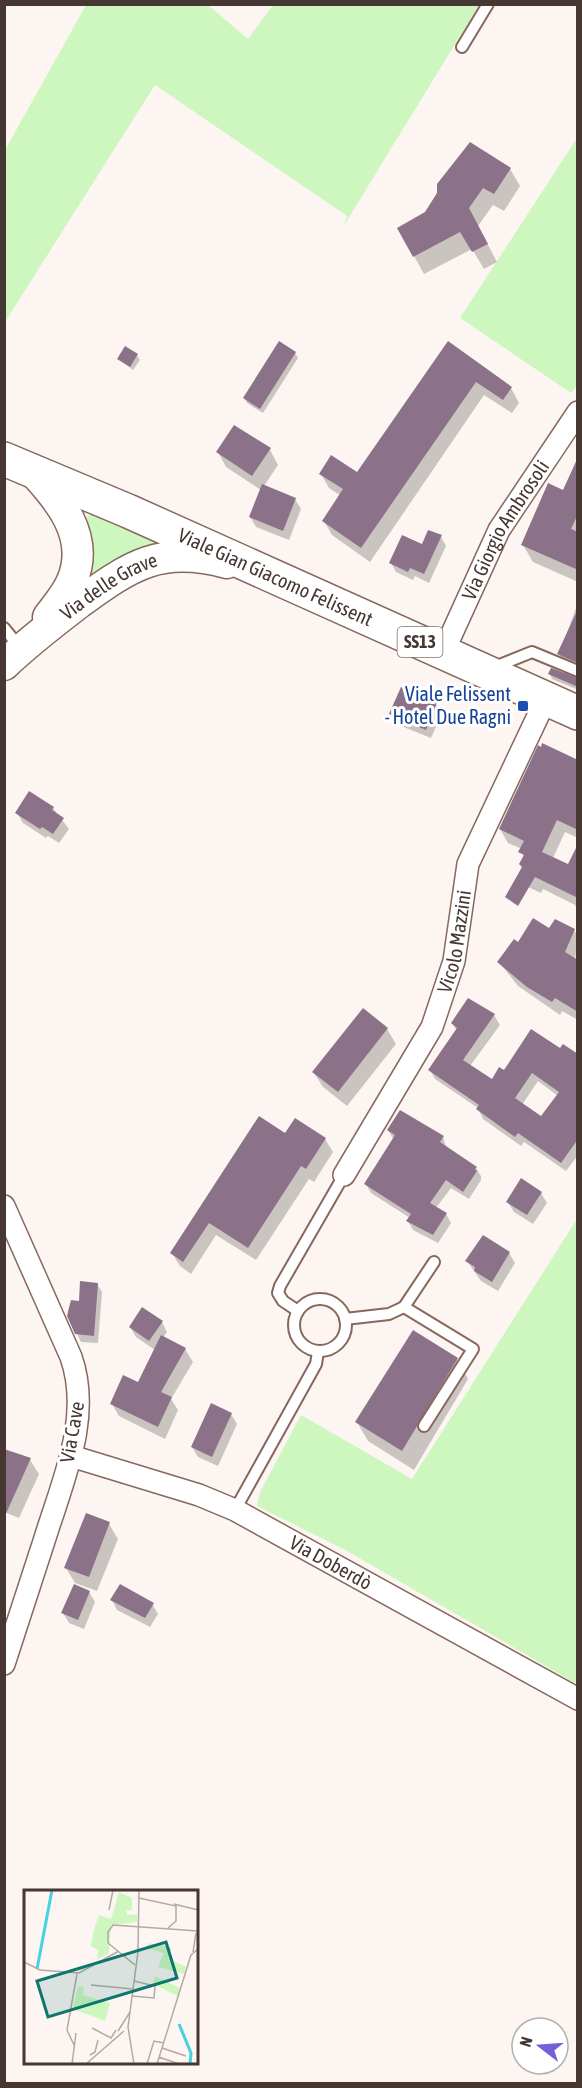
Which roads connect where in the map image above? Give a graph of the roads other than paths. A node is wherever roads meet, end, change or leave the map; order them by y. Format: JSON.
{"nodes":[{"id":1,"x":488,"y":4,"type":"edge"},
{"id":2,"x":462,"y":47,"type":"dead end"},
{"id":3,"x":578,"y":412,"type":"edge"},
{"id":4,"x":18,"y":464,"type":"edge"},
{"id":5,"x":262,"y":572,"type":"junction"},
{"id":6,"x":16,"y":644,"type":"edge"},
{"id":7,"x":443,"y":653,"type":"junction"},
{"id":8,"x":484,"y":671,"type":"junction"},
{"id":9,"x":578,"y":671,"type":"edge"},
{"id":10,"x":546,"y":699,"type":"junction"},
{"id":11,"x":578,"y":713,"type":"edge"},
{"id":12,"x":344,"y":1175,"type":"joint"},
{"id":13,"x":4,"y":1206,"type":"edge"},
{"id":14,"x":434,"y":1262,"type":"dead end"},
{"id":15,"x":404,"y":1307,"type":"junction"},
{"id":16,"x":298,"y":1311,"type":"junction"},
{"id":17,"x":345,"y":1319,"type":"junction"},
{"id":18,"x":318,"y":1352,"type":"junction"},
{"id":19,"x":424,"y":1426,"type":"dead end"},
{"id":20,"x":71,"y":1456,"type":"junction"},
{"id":21,"x":235,"y":1510,"type":"junction"},
{"id":22,"x":4,"y":1664,"type":"edge"},
{"id":23,"x":578,"y":1699,"type":"edge"}],
"edges":[{"from":1,"to":2,"type":"lane"},
{"from":3,"to":7,"type":"street","name":"Via Giorgio Ambrosoli"},
{"from":4,"to":5,"type":"main road","name":"Viale Gian Giacomo Felissent","number":"SS13"},
{"from":4,"to":6,"type":"main road","name":"Via delle Grave"},
{"from":5,"to":6,"type":"main road","name":"Via delle Grave"},
{"from":5,"to":7,"type":"main road","name":"Viale Gian Giacomo Felissent","number":"SS13"},
{"from":7,"to":8,"type":"main road","name":"Viale Gian Giacomo Felissent","number":"SS13"},
{"from":8,"to":9,"type":"lane"},
{"from":8,"to":10,"type":"main road","name":"Viale Gian Giacomo Felissent","number":"SS13"},
{"from":10,"to":11,"type":"main road","name":"Viale Gian Giacomo Felissent","number":"SS13"},
{"from":10,"to":12,"type":"street","name":"Vicolo Mazzini"},
{"from":12,"to":16,"type":"lane"},
{"from":13,"to":20,"type":"street","name":"Via Cave"},
{"from":14,"to":15,"type":"lane"},
{"from":15,"to":17,"type":"lane"},
{"from":15,"to":19,"type":"lane"},
{"from":16,"to":17,"type":"lane"},
{"from":16,"to":18,"type":"lane"},
{"from":17,"to":18,"type":"lane"},
{"from":18,"to":21,"type":"lane"},
{"from":20,"to":21,"type":"street","name":"Via Doberdò"},
{"from":20,"to":22,"type":"street","name":"Via Cave"},
{"from":21,"to":23,"type":"street","name":"Via Doberdò"}]}
